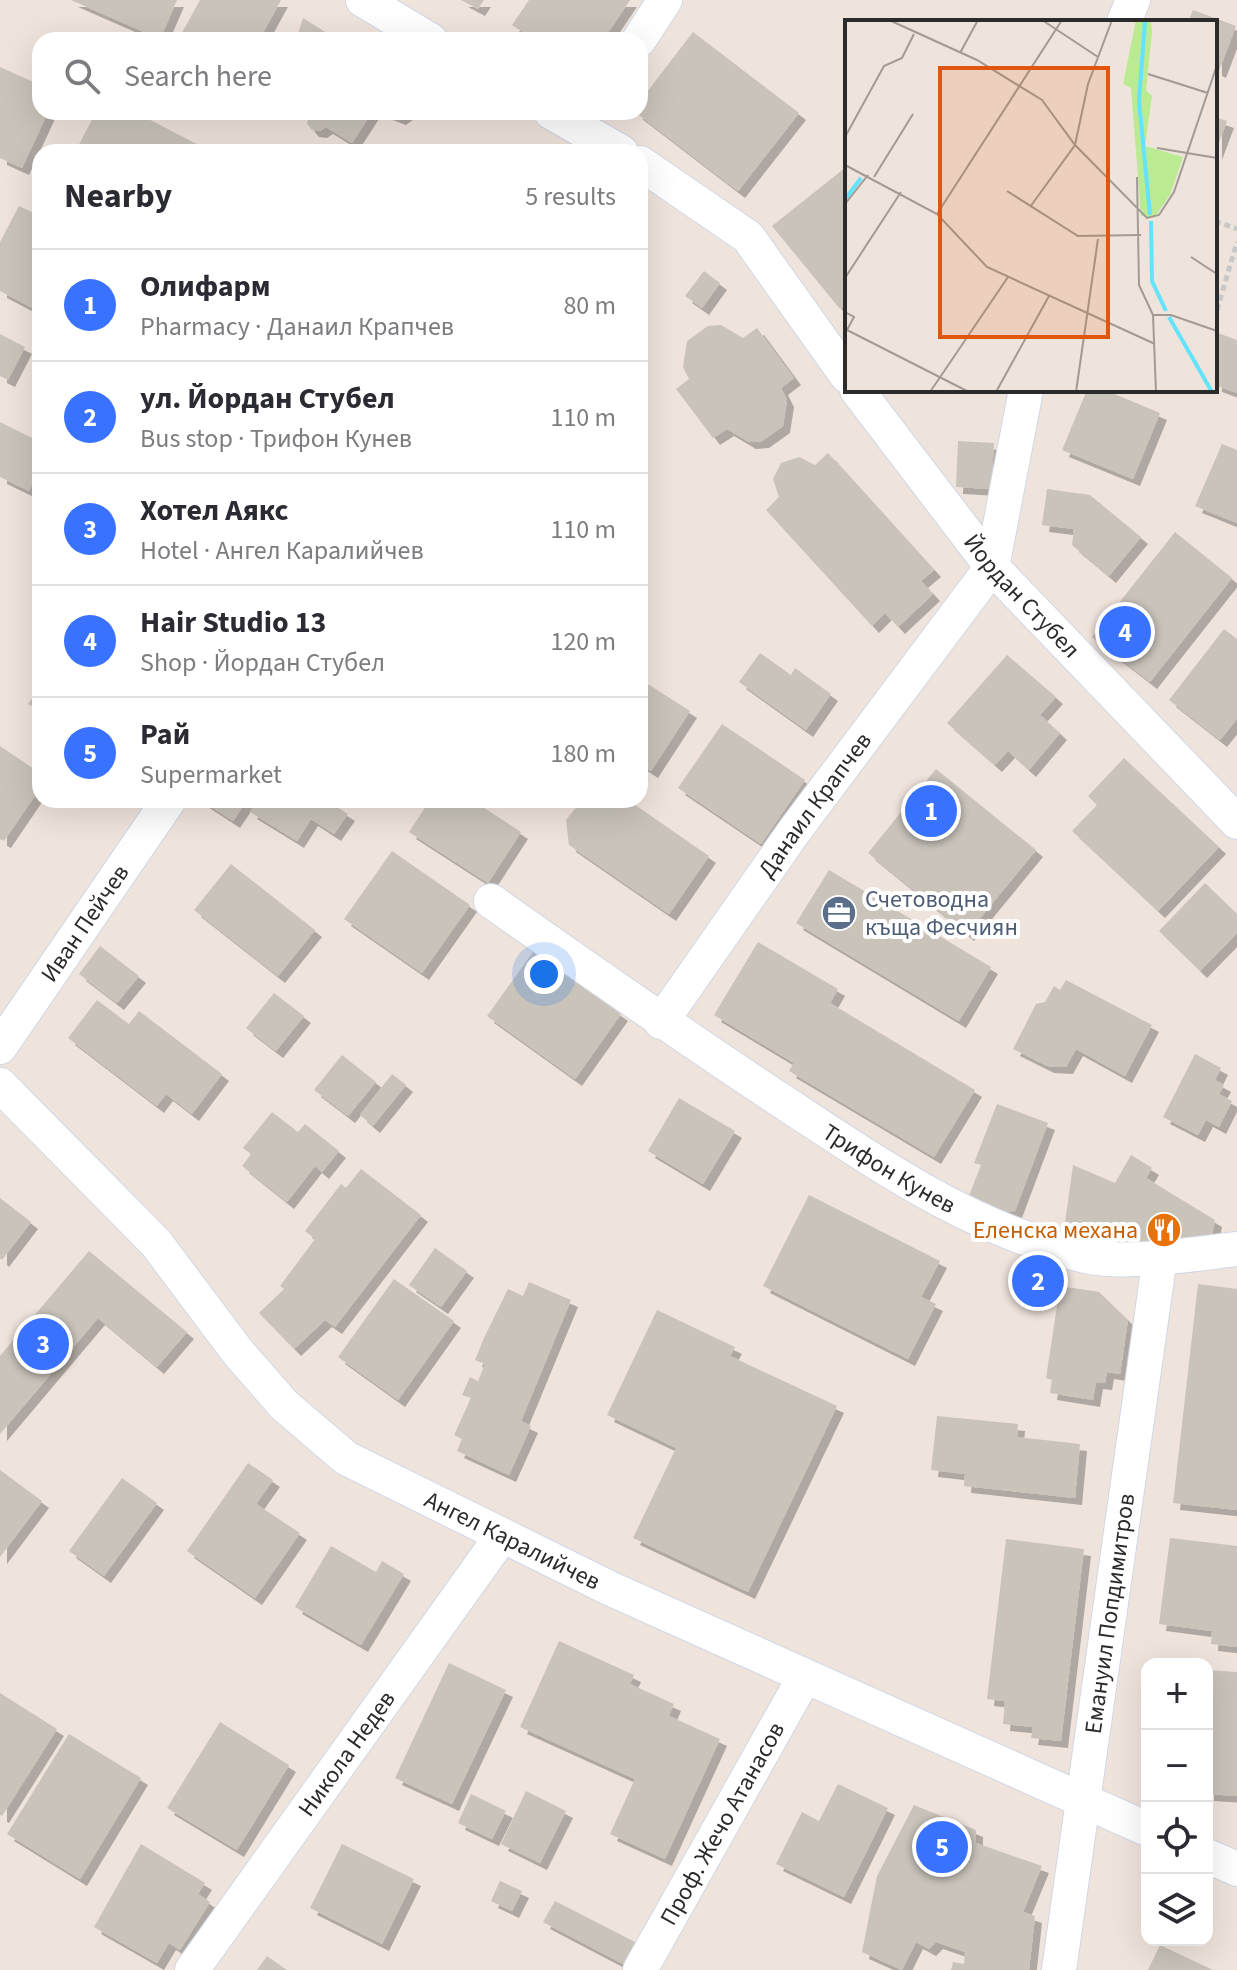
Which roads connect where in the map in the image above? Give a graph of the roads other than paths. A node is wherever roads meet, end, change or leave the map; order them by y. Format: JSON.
{"nodes":[{"id":1,"x":363,"y":0,"type":"edge"},
{"id":2,"x":665,"y":0,"type":"edge"},
{"id":3,"x":1133,"y":0,"type":"edge"},
{"id":4,"x":1125,"y":20,"type":"edge"},
{"id":5,"x":417,"y":32,"type":"edge"},
{"id":6,"x":644,"y":32,"type":"edge"},
{"id":7,"x":563,"y":120,"type":"edge"},
{"id":8,"x":580,"y":131,"type":"edge"},
{"id":9,"x":605,"y":144,"type":"edge"},
{"id":10,"x":648,"y":168,"type":"edge"},
{"id":11,"x":845,"y":373,"type":"edge"},
{"id":12,"x":859,"y":392,"type":"edge"},
{"id":13,"x":1026,"y":392,"type":"edge"},
{"id":14,"x":992,"y":567,"type":"junction"},
{"id":15,"x":164,"y":808,"type":"edge"},
{"id":16,"x":1237,"y":822,"type":"edge"},
{"id":17,"x":491,"y":901,"type":"dead end"},
{"id":18,"x":661,"y":1022,"type":"junction"},
{"id":19,"x":0,"y":1047,"type":"edge"},
{"id":20,"x":0,"y":1085,"type":"edge"},
{"id":21,"x":1237,"y":1249,"type":"edge"},
{"id":22,"x":1160,"y":1257,"type":"junction"},
{"id":23,"x":501,"y":1537,"type":"junction"},
{"id":24,"x":805,"y":1676,"type":"junction"},
{"id":25,"x":1083,"y":1801,"type":"junction"},
{"id":26,"x":1141,"y":1826,"type":"edge"},
{"id":27,"x":1213,"y":1859,"type":"edge"},
{"id":28,"x":1237,"y":1869,"type":"edge"},
{"id":29,"x":192,"y":1970,"type":"edge"},
{"id":30,"x":640,"y":1970,"type":"edge"},
{"id":31,"x":1059,"y":1970,"type":"edge"}],
"edges":[{"from":1,"to":5,"type":"street"},
{"from":2,"to":6,"type":"street"},
{"from":3,"to":4,"type":"street"},
{"from":7,"to":8,"type":"street"},
{"from":8,"to":9,"type":"street"},
{"from":10,"to":11,"type":"street"},
{"from":12,"to":14,"type":"street","name":"Йордан Стубел"},
{"from":13,"to":14,"type":"street","name":"Данаил Крапчев"},
{"from":14,"to":16,"type":"street","name":"Йордан Стубел"},
{"from":14,"to":18,"type":"street","name":"Данаил Крапчев"},
{"from":15,"to":19,"type":"street","name":"Иван Пейчев"},
{"from":17,"to":18,"type":"street"},
{"from":18,"to":22,"type":"street","name":"Трифон Кунев"},
{"from":20,"to":23,"type":"street","name":"Ангел Каралийчев"},
{"from":21,"to":22,"type":"street","name":"Трифон Кунев"},
{"from":22,"to":25,"type":"street","name":"Емануил Попдимитров"},
{"from":23,"to":24,"type":"street","name":"Ангел Каралийчев"},
{"from":23,"to":29,"type":"street","name":"Никола Недев"},
{"from":24,"to":25,"type":"street","name":"Ангел Каралийчев"},
{"from":24,"to":30,"type":"street","name":"Проф. Жечо Атанасов"},
{"from":25,"to":26,"type":"street","name":"Ангел Каралийчев"},
{"from":25,"to":31,"type":"street","name":"Емануил Попдимитров"},
{"from":27,"to":28,"type":"street"}]}
